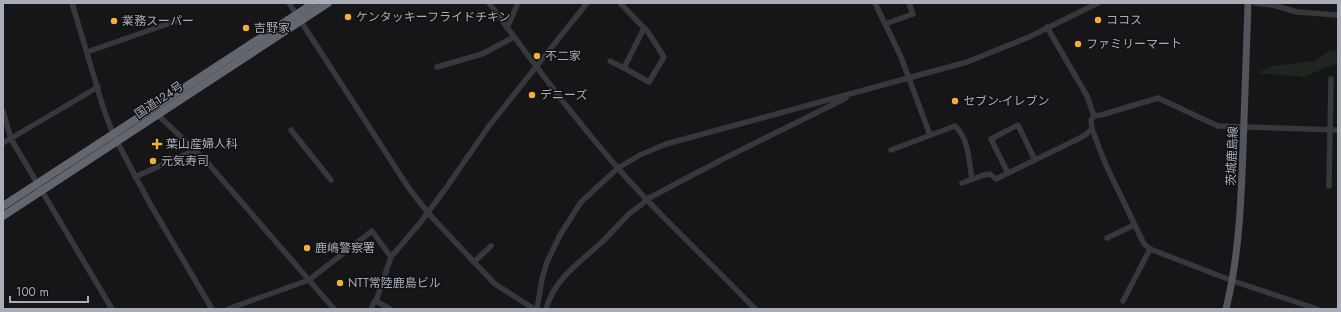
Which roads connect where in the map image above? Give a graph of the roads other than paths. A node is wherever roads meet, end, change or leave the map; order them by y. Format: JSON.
{"nodes":[{"id":1,"x":72,"y":3,"type":"edge"},
{"id":2,"x":289,"y":3,"type":"edge"},
{"id":3,"x":314,"y":3,"type":"edge"},
{"id":4,"x":328,"y":3,"type":"edge"},
{"id":5,"x":489,"y":3,"type":"edge"},
{"id":6,"x":518,"y":3,"type":"edge"},
{"id":7,"x":588,"y":3,"type":"edge"},
{"id":8,"x":620,"y":3,"type":"edge"},
{"id":9,"x":875,"y":3,"type":"edge"},
{"id":10,"x":909,"y":3,"type":"edge"},
{"id":11,"x":1098,"y":3,"type":"edge"},
{"id":12,"x":1248,"y":3,"type":"edge"},
{"id":13,"x":1255,"y":3,"type":"edge"},
{"id":14,"x":1338,"y":14,"type":"edge"},
{"id":15,"x":299,"y":17,"type":"junction"},
{"id":16,"x":176,"y":21,"type":"dead end"},
{"id":17,"x":885,"y":24,"type":"junction"},
{"id":18,"x":1047,"y":27,"type":"junction"},
{"id":19,"x":508,"y":28,"type":"junction"},
{"id":20,"x":644,"y":28,"type":"junction"},
{"id":21,"x":514,"y":36,"type":"junction"},
{"id":22,"x":87,"y":52,"type":"junction"},
{"id":23,"x":610,"y":61,"type":"dead end"},
{"id":24,"x":436,"y":67,"type":"dead end"},
{"id":25,"x":537,"y":67,"type":"junction"},
{"id":26,"x":624,"y":68,"type":"junction"},
{"id":27,"x":909,"y":78,"type":"junction"},
{"id":28,"x":1331,"y":79,"type":"dead end"},
{"id":29,"x":98,"y":87,"type":"junction"},
{"id":30,"x":851,"y":95,"type":"junction"},
{"id":31,"x":3,"y":111,"type":"edge"},
{"id":32,"x":158,"y":116,"type":"junction"},
{"id":33,"x":1094,"y":116,"type":"junction"},
{"id":34,"x":1092,"y":129,"type":"junction"},
{"id":35,"x":291,"y":130,"type":"dead end"},
{"id":36,"x":1330,"y":130,"type":"junction"},
{"id":37,"x":1338,"y":130,"type":"edge"},
{"id":38,"x":113,"y":134,"type":"junction"},
{"id":39,"x":930,"y":135,"type":"junction"},
{"id":40,"x":11,"y":139,"type":"junction"},
{"id":41,"x":117,"y":142,"type":"junction"},
{"id":42,"x":3,"y":143,"type":"edge"},
{"id":43,"x":195,"y":150,"type":"junction"},
{"id":44,"x":891,"y":150,"type":"dead end"},
{"id":45,"x":1035,"y":160,"type":"junction"},
{"id":46,"x":618,"y":168,"type":"junction"},
{"id":47,"x":1008,"y":173,"type":"junction"},
{"id":48,"x":135,"y":177,"type":"junction"},
{"id":49,"x":972,"y":179,"type":"junction"},
{"id":50,"x":331,"y":180,"type":"dead end"},
{"id":51,"x":38,"y":183,"type":"junction"},
{"id":52,"x":962,"y":183,"type":"dead end"},
{"id":53,"x":1329,"y":186,"type":"dead end"},
{"id":54,"x":42,"y":191,"type":"junction"},
{"id":55,"x":647,"y":200,"type":"junction"},
{"id":56,"x":3,"y":206,"type":"edge"},
{"id":57,"x":428,"y":213,"type":"junction"},
{"id":58,"x":3,"y":216,"type":"edge"},
{"id":59,"x":1134,"y":225,"type":"junction"},
{"id":60,"x":1107,"y":238,"type":"dead end"},
{"id":61,"x":491,"y":246,"type":"dead end"},
{"id":62,"x":1150,"y":249,"type":"junction"},
{"id":63,"x":391,"y":257,"type":"junction"},
{"id":64,"x":474,"y":262,"type":"junction"},
{"id":65,"x":309,"y":280,"type":"junction"},
{"id":66,"x":1233,"y":281,"type":"junction"},
{"id":67,"x":376,"y":301,"type":"junction"},
{"id":68,"x":1124,"y":301,"type":"dead end"},
{"id":69,"x":1296,"y":301,"type":"junction"},
{"id":70,"x":112,"y":309,"type":"edge"},
{"id":71,"x":212,"y":309,"type":"edge"},
{"id":72,"x":228,"y":309,"type":"edge"},
{"id":73,"x":334,"y":309,"type":"edge"},
{"id":74,"x":371,"y":309,"type":"edge"},
{"id":75,"x":390,"y":309,"type":"edge"},
{"id":76,"x":536,"y":309,"type":"edge"},
{"id":77,"x":546,"y":309,"type":"edge"},
{"id":78,"x":755,"y":309,"type":"edge"},
{"id":79,"x":1226,"y":309,"type":"edge"},
{"id":80,"x":1295,"y":309,"type":"edge"},
{"id":81,"x":1317,"y":309,"type":"edge"}],
"edges":[{"from":1,"to":22,"type":"street"},
{"from":2,"to":15,"type":"street"},
{"from":3,"to":15,"type":"highway","name":"国道124号"},
{"from":4,"to":15,"type":"highway","name":"国道124号"},
{"from":5,"to":19,"type":"street"},
{"from":6,"to":19,"type":"street"},
{"from":7,"to":25,"type":"street"},
{"from":8,"to":20,"type":"street"},
{"from":9,"to":17,"type":"street"},
{"from":10,"to":17,"type":"street"},
{"from":11,"to":18,"type":"street"},
{"from":12,"to":66,"type":"main road","name":"茨城鹿島線"},
{"from":13,"to":14,"type":"street"},
{"from":15,"to":32,"type":"highway","name":"国道124号"},
{"from":15,"to":38,"type":"highway","name":"国道124号"},
{"from":15,"to":57,"type":"street"},
{"from":16,"to":22,"type":"street"},
{"from":17,"to":27,"type":"street"},
{"from":18,"to":27,"type":"street"},
{"from":18,"to":33,"type":"street"},
{"from":19,"to":21,"type":"street"},
{"from":20,"to":26,"type":"street"},
{"from":20,"to":26,"type":"street"},
{"from":21,"to":24,"type":"street"},
{"from":21,"to":25,"type":"street"},
{"from":22,"to":29,"type":"street"},
{"from":23,"to":26,"type":"street"},
{"from":25,"to":46,"type":"street"},
{"from":25,"to":57,"type":"street"},
{"from":27,"to":30,"type":"street"},
{"from":27,"to":39,"type":"street"},
{"from":28,"to":36,"type":"street"},
{"from":29,"to":38,"type":"street"},
{"from":29,"to":40,"type":"street"},
{"from":30,"to":46,"type":"street"},
{"from":30,"to":55,"type":"street"},
{"from":31,"to":40,"type":"street"},
{"from":32,"to":41,"type":"highway","name":"国道124号"},
{"from":32,"to":43,"type":"street"},
{"from":33,"to":34,"type":"street"},
{"from":33,"to":36,"type":"street"},
{"from":34,"to":45,"type":"street"},
{"from":34,"to":59,"type":"street"},
{"from":35,"to":50,"type":"street"},
{"from":36,"to":37,"type":"street"},
{"from":36,"to":53,"type":"street"},
{"from":38,"to":41,"type":"street"},
{"from":38,"to":51,"type":"highway","name":"国道124号"},
{"from":39,"to":44,"type":"street"},
{"from":39,"to":49,"type":"street"},
{"from":40,"to":42,"type":"street"},
{"from":40,"to":51,"type":"street"},
{"from":41,"to":48,"type":"street"},
{"from":41,"to":54,"type":"highway","name":"国道124号"},
{"from":43,"to":48,"type":"street"},
{"from":43,"to":65,"type":"street"},
{"from":45,"to":47,"type":"street"},
{"from":45,"to":47,"type":"street"},
{"from":46,"to":55,"type":"street"},
{"from":46,"to":76,"type":"street"},
{"from":47,"to":49,"type":"street"},
{"from":48,"to":71,"type":"street"},
{"from":49,"to":52,"type":"street"},
{"from":51,"to":54,"type":"street"},
{"from":51,"to":56,"type":"highway","name":"国道124号"},
{"from":54,"to":58,"type":"highway","name":"国道124号"},
{"from":54,"to":70,"type":"street"},
{"from":55,"to":77,"type":"street"},
{"from":55,"to":78,"type":"street"},
{"from":57,"to":63,"type":"street"},
{"from":57,"to":64,"type":"street"},
{"from":59,"to":60,"type":"street"},
{"from":59,"to":62,"type":"street"},
{"from":61,"to":64,"type":"street"},
{"from":62,"to":66,"type":"street"},
{"from":62,"to":68,"type":"street"},
{"from":63,"to":65,"type":"street"},
{"from":63,"to":67,"type":"street"},
{"from":64,"to":76,"type":"street"},
{"from":65,"to":72,"type":"street"},
{"from":65,"to":73,"type":"street"},
{"from":66,"to":69,"type":"street"},
{"from":66,"to":79,"type":"main road","name":"茨城鹿島線"},
{"from":67,"to":74,"type":"street"},
{"from":67,"to":75,"type":"street"},
{"from":69,"to":80,"type":"street"},
{"from":69,"to":81,"type":"street"}]}
